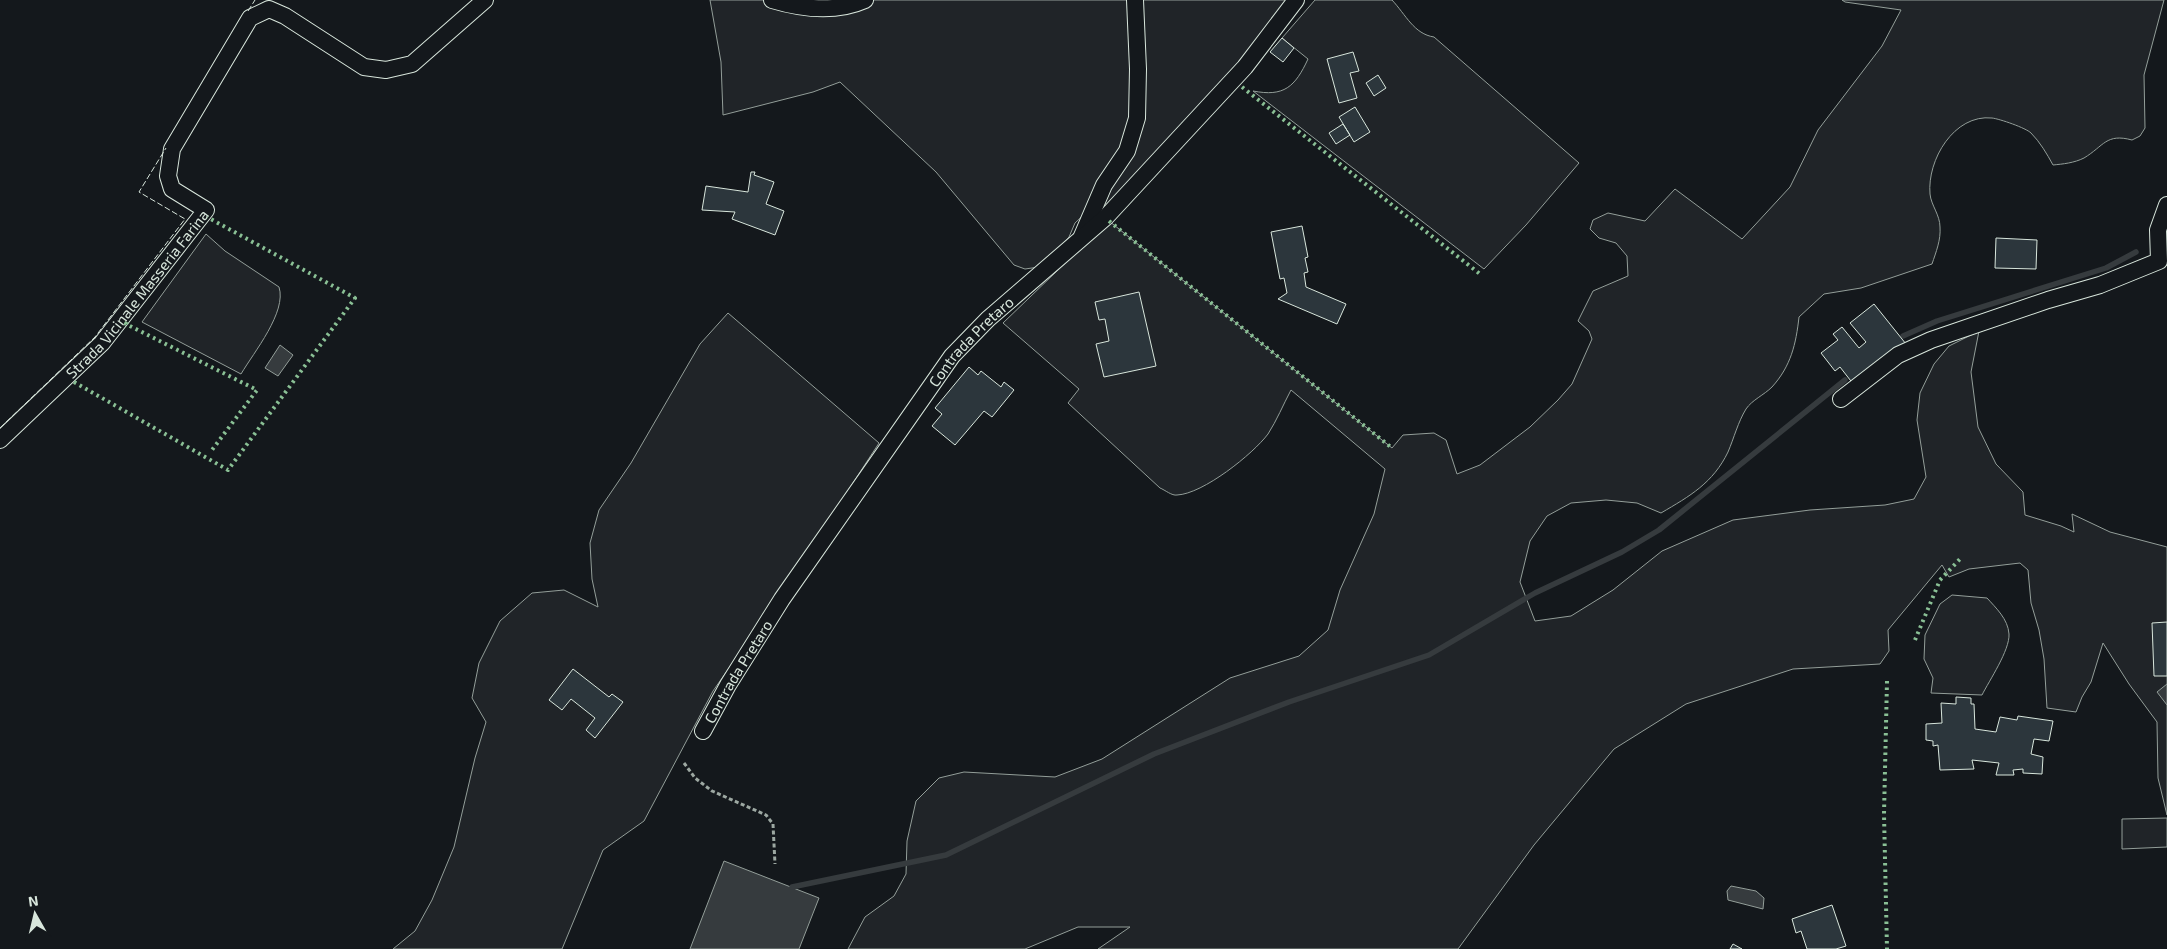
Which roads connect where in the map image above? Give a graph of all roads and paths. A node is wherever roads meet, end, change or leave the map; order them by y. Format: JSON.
{"nodes":[{"id":1,"x":485,"y":0,"type":"edge"},
{"id":2,"x":772,"y":0,"type":"edge"},
{"id":3,"x":1135,"y":0,"type":"edge"},
{"id":4,"x":1296,"y":0,"type":"edge"},
{"id":5,"x":861,"y":2,"type":"edge"},
{"id":6,"x":2167,"y":205,"type":"edge"},
{"id":7,"x":1081,"y":238,"type":"junction"},
{"id":8,"x":1841,"y":399,"type":"dead end"},
{"id":9,"x":0,"y":440,"type":"edge"},
{"id":10,"x":703,"y":731,"type":"dead end"},
{"id":11,"x":684,"y":763,"type":"dead end"},
{"id":12,"x":775,"y":864,"type":"dead end"}],
"edges":[{"from":1,"to":9,"type":"street","name":"Strada Vicinale Masseria Farina"},
{"from":2,"to":5,"type":"street"},
{"from":3,"to":7,"type":"street"},
{"from":4,"to":7,"type":"street","name":"Contrada Pretaro"},
{"from":6,"to":8,"type":"street"},
{"from":7,"to":10,"type":"street","name":"Contrada Pretaro"},
{"from":11,"to":12,"type":"path"}]}
